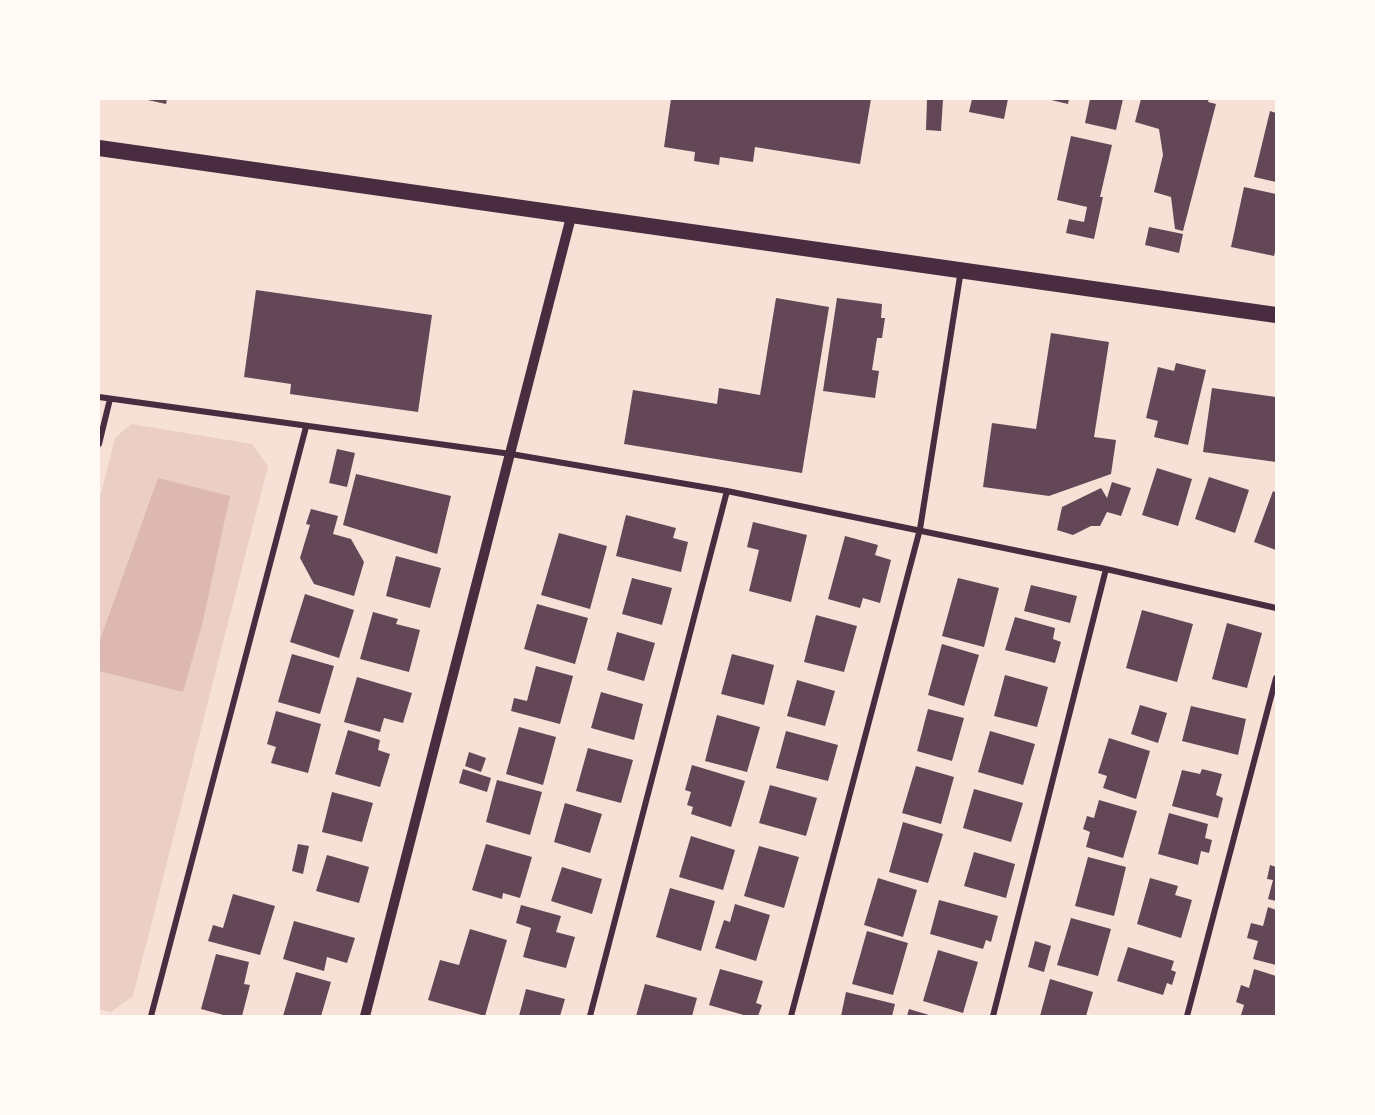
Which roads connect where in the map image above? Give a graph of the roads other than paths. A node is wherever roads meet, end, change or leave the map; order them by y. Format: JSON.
{"nodes":[{"id":1,"x":99,"y":148,"type":"edge"},
{"id":2,"x":571,"y":217,"type":"junction"},
{"id":3,"x":961,"y":270,"type":"junction"},
{"id":4,"x":1276,"y":315,"type":"edge"},
{"id":5,"x":99,"y":397,"type":"edge"},
{"id":6,"x":110,"y":399,"type":"junction"},
{"id":7,"x":306,"y":427,"type":"junction"},
{"id":8,"x":99,"y":444,"type":"edge"},
{"id":9,"x":511,"y":454,"type":"junction"},
{"id":10,"x":727,"y":491,"type":"junction"},
{"id":11,"x":920,"y":529,"type":"junction"},
{"id":12,"x":1106,"y":569,"type":"junction"},
{"id":13,"x":1276,"y":608,"type":"edge"},
{"id":14,"x":1276,"y":678,"type":"edge"},
{"id":15,"x":151,"y":1016,"type":"edge"},
{"id":16,"x":365,"y":1016,"type":"edge"},
{"id":17,"x":590,"y":1016,"type":"edge"},
{"id":18,"x":791,"y":1016,"type":"edge"},
{"id":19,"x":993,"y":1016,"type":"edge"},
{"id":20,"x":1187,"y":1016,"type":"edge"}],
"edges":[{"from":1,"to":2,"type":"highway"},
{"from":2,"to":3,"type":"highway"},
{"from":2,"to":9,"type":"street"},
{"from":3,"to":4,"type":"highway"},
{"from":3,"to":11,"type":"street"},
{"from":5,"to":6,"type":"street"},
{"from":6,"to":7,"type":"street"},
{"from":6,"to":8,"type":"street"},
{"from":7,"to":9,"type":"street"},
{"from":7,"to":15,"type":"street"},
{"from":9,"to":10,"type":"street"},
{"from":9,"to":16,"type":"street"},
{"from":10,"to":11,"type":"street"},
{"from":10,"to":17,"type":"street"},
{"from":11,"to":12,"type":"street"},
{"from":11,"to":18,"type":"street"},
{"from":12,"to":13,"type":"street"},
{"from":12,"to":19,"type":"street"},
{"from":14,"to":20,"type":"street"}]}
